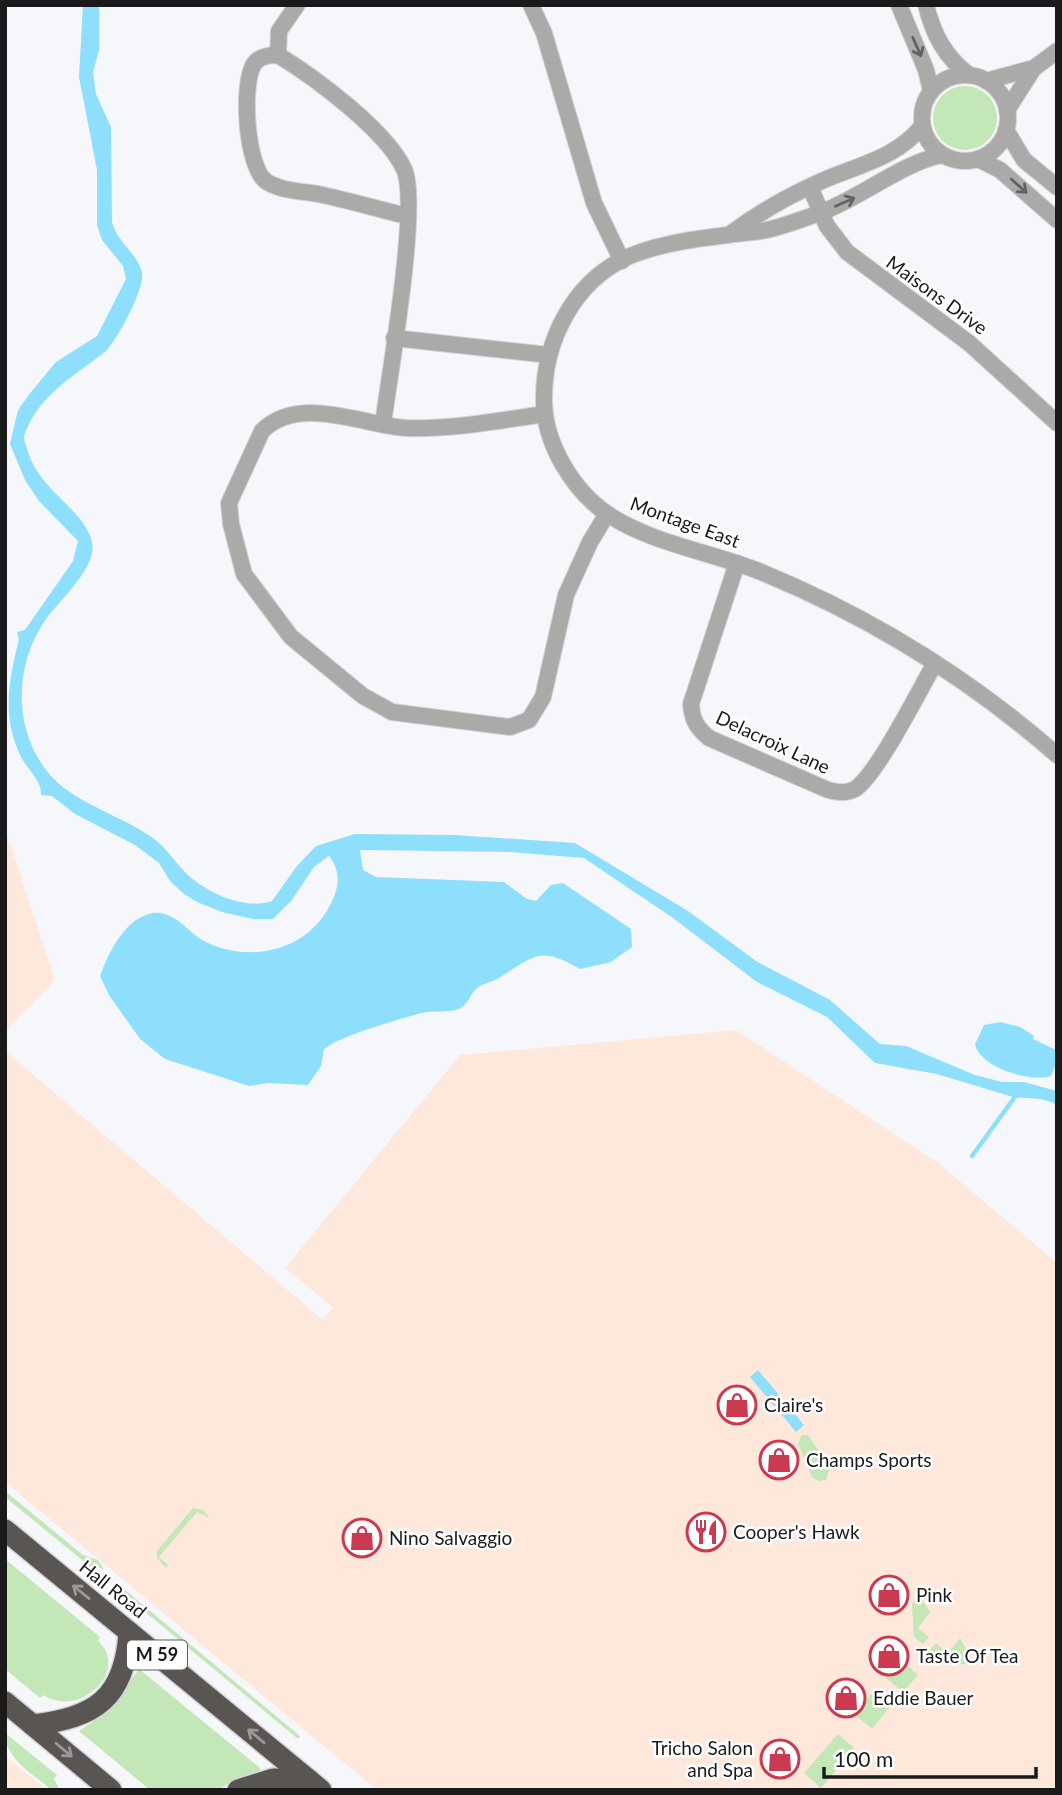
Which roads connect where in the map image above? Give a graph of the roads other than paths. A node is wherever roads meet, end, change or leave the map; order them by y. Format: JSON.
{"nodes":[{"id":1,"x":297,"y":5,"type":"edge"},
{"id":2,"x":530,"y":5,"type":"edge"},
{"id":3,"x":899,"y":5,"type":"edge"},
{"id":4,"x":926,"y":5,"type":"edge"},
{"id":5,"x":1057,"y":51,"type":"edge"},
{"id":6,"x":278,"y":55,"type":"junction"},
{"id":7,"x":1034,"y":68,"type":"junction"},
{"id":8,"x":969,"y":75,"type":"junction"},
{"id":9,"x":986,"y":81,"type":"junction"},
{"id":10,"x":931,"y":91,"type":"junction"},
{"id":11,"x":1007,"y":110,"type":"junction"},
{"id":12,"x":922,"y":125,"type":"junction"},
{"id":13,"x":1006,"y":130,"type":"junction"},
{"id":14,"x":942,"y":155,"type":"junction"},
{"id":15,"x":978,"y":159,"type":"junction"},
{"id":16,"x":810,"y":187,"type":"junction"},
{"id":17,"x":1057,"y":187,"type":"edge"},
{"id":18,"x":820,"y":213,"type":"junction"},
{"id":19,"x":407,"y":216,"type":"junction"},
{"id":20,"x":1057,"y":220,"type":"edge"},
{"id":21,"x":733,"y":232,"type":"junction"},
{"id":22,"x":622,"y":261,"type":"junction"},
{"id":23,"x":394,"y":338,"type":"junction"},
{"id":24,"x":549,"y":355,"type":"junction"},
{"id":25,"x":545,"y":414,"type":"junction"},
{"id":26,"x":1057,"y":423,"type":"edge"},
{"id":27,"x":383,"y":424,"type":"junction"},
{"id":28,"x":607,"y":514,"type":"junction"},
{"id":29,"x":737,"y":563,"type":"junction"},
{"id":30,"x":935,"y":663,"type":"junction"},
{"id":31,"x":1057,"y":755,"type":"edge"},
{"id":32,"x":5,"y":1530,"type":"edge"},
{"id":33,"x":129,"y":1632,"type":"junction"},
{"id":34,"x":5,"y":1702,"type":"edge"},
{"id":35,"x":33,"y":1725,"type":"junction"},
{"id":36,"x":315,"y":1785,"type":"edge"},
{"id":37,"x":111,"y":1790,"type":"edge"},
{"id":38,"x":238,"y":1790,"type":"edge"}],
"edges":[{"from":1,"to":6,"type":"street"},
{"from":2,"to":22,"type":"street"},
{"from":3,"to":10,"type":"street","one_way":true},
{"from":4,"to":8,"type":"street"},
{"from":5,"to":7,"type":"street"},
{"from":6,"to":19,"type":"street"},
{"from":6,"to":19,"type":"street"},
{"from":7,"to":9,"type":"street"},
{"from":7,"to":11,"type":"street"},
{"from":8,"to":9,"type":"street"},
{"from":8,"to":10,"type":"street"},
{"from":9,"to":11,"type":"street"},
{"from":10,"to":12,"type":"street"},
{"from":11,"to":13,"type":"street"},
{"from":12,"to":14,"type":"street"},
{"from":12,"to":16,"type":"street","name":"Montage East"},
{"from":13,"to":15,"type":"street"},
{"from":13,"to":17,"type":"street"},
{"from":14,"to":15,"type":"street"},
{"from":18,"to":14,"type":"street","name":"Montage East","one_way":true},
{"from":15,"to":20,"type":"street","one_way":true},
{"from":16,"to":18,"type":"street","name":"Maisons Drive"},
{"from":16,"to":21,"type":"street","name":"Montage East"},
{"from":18,"to":21,"type":"street","name":"Montage East"},
{"from":18,"to":26,"type":"street","name":"Maisons Drive"},
{"from":19,"to":23,"type":"street"},
{"from":21,"to":22,"type":"street","name":"Montage East"},
{"from":22,"to":24,"type":"street","name":"Montage East"},
{"from":23,"to":24,"type":"street"},
{"from":23,"to":27,"type":"street"},
{"from":24,"to":25,"type":"street","name":"Montage East"},
{"from":25,"to":27,"type":"street"},
{"from":25,"to":28,"type":"street","name":"Montage East"},
{"from":27,"to":28,"type":"street"},
{"from":28,"to":29,"type":"street","name":"Montage East"},
{"from":29,"to":30,"type":"street","name":"Montage East"},
{"from":29,"to":30,"type":"street","name":"Delacroix Lane"},
{"from":30,"to":31,"type":"street","name":"Montage East"},
{"from":33,"to":32,"type":"highway","name":"Hall Road","number":"M 59","one_way":true},
{"from":33,"to":35,"type":"highway"},
{"from":36,"to":33,"type":"highway","name":"Hall Road","number":"M 59","one_way":true},
{"from":34,"to":35,"type":"highway"},
{"from":35,"to":37,"type":"highway","one_way":true},
{"from":36,"to":38,"type":"highway"}]}
